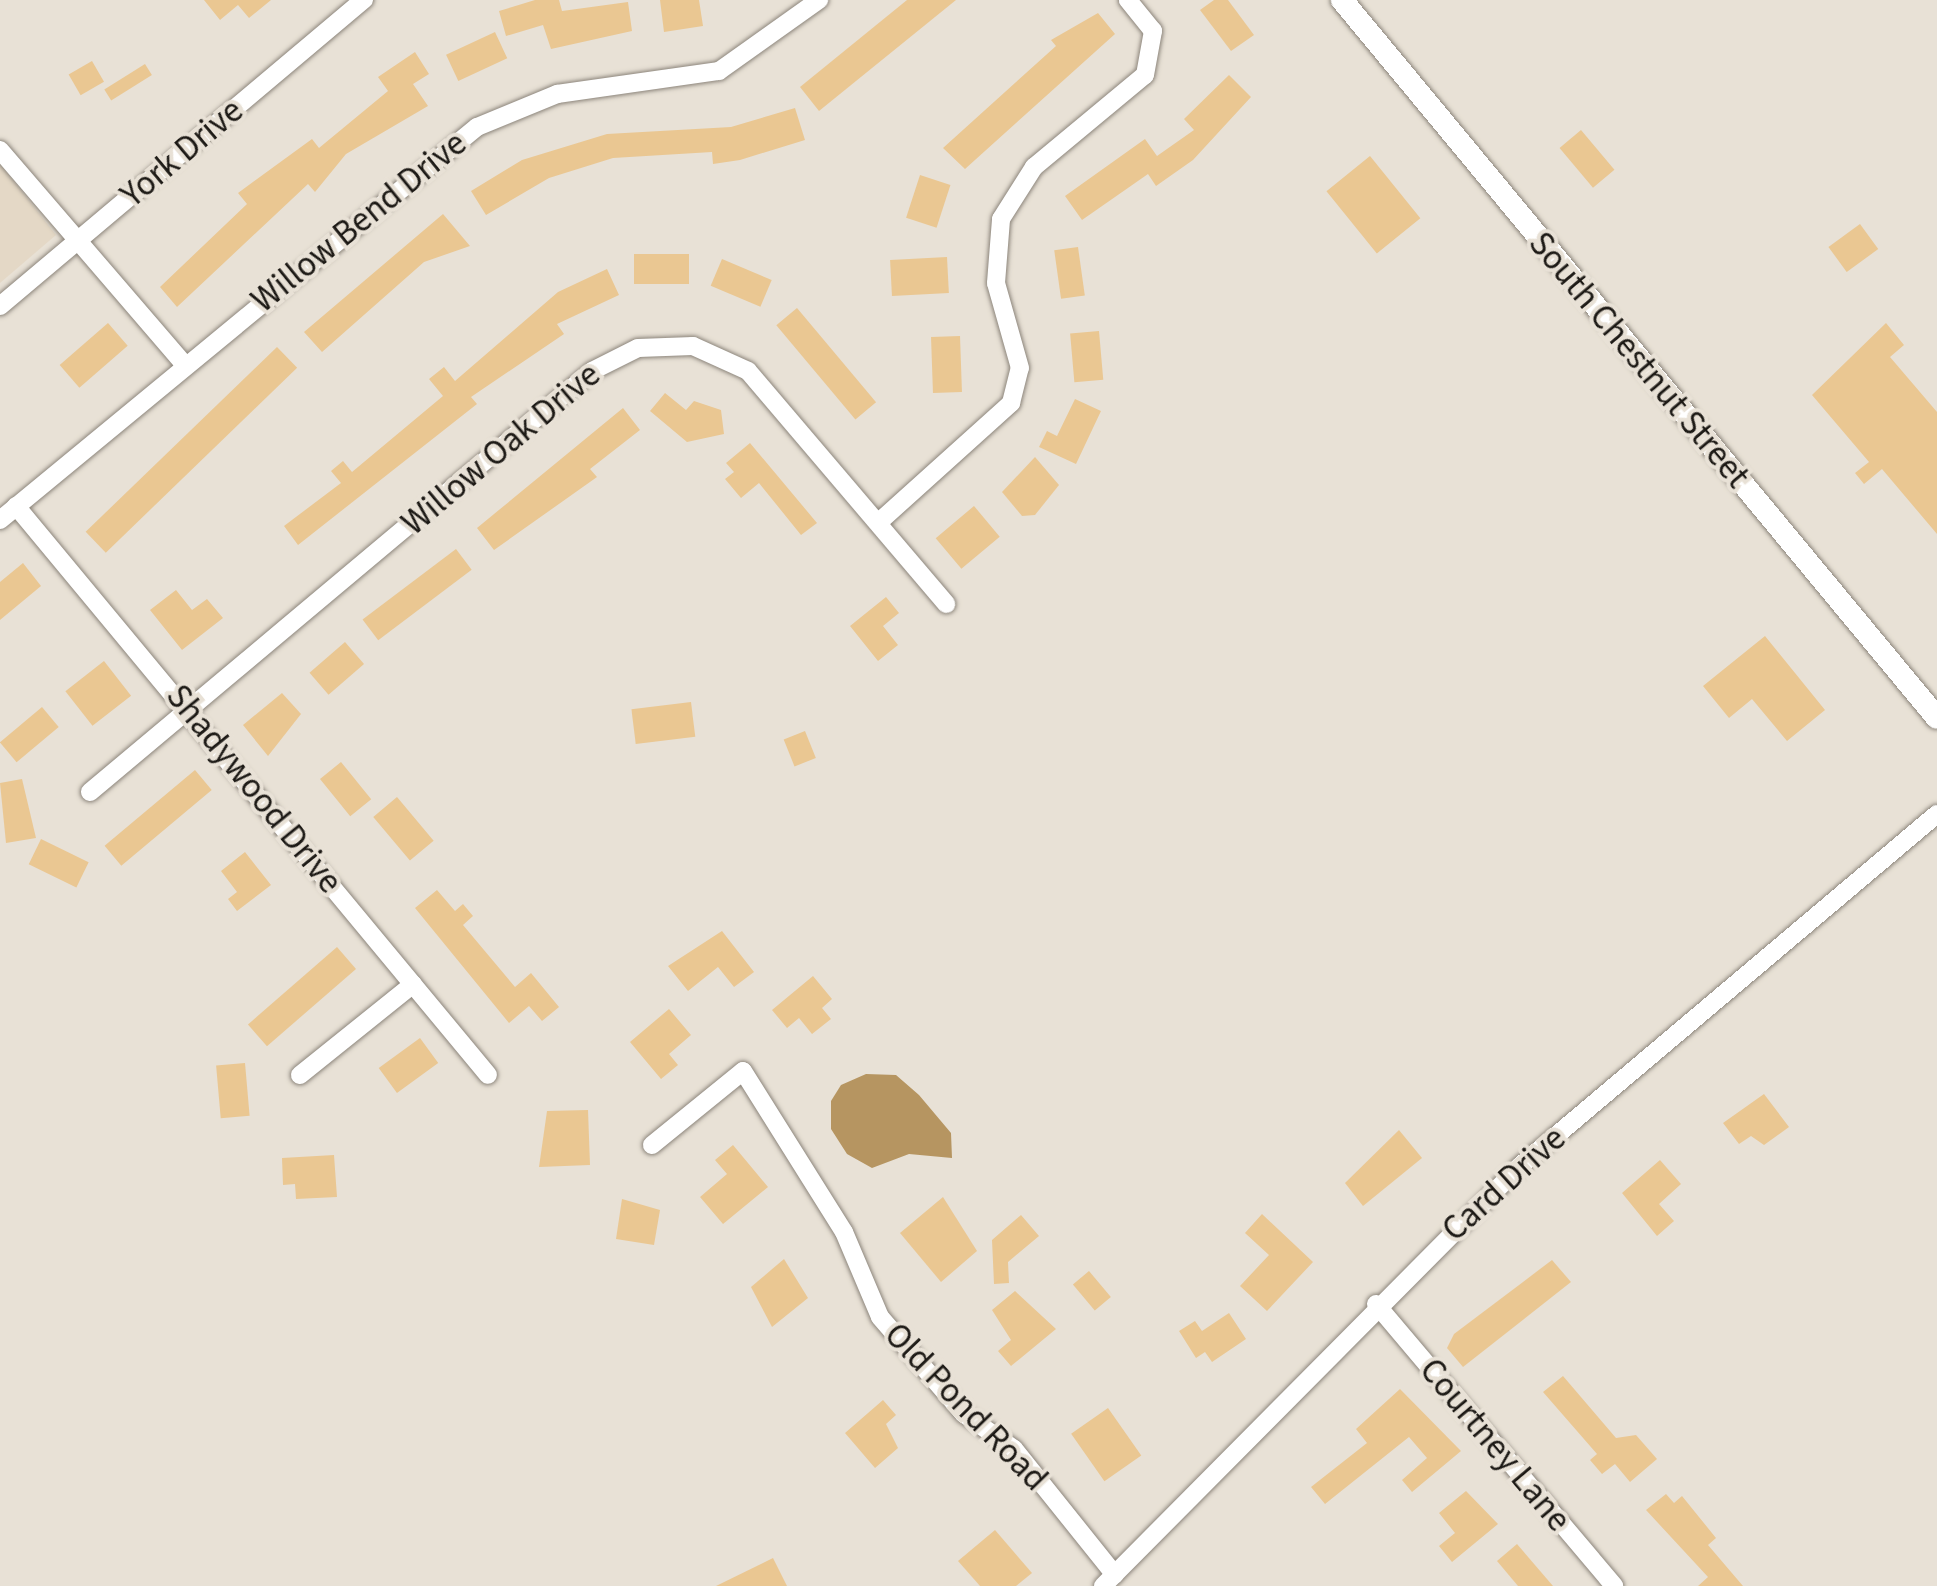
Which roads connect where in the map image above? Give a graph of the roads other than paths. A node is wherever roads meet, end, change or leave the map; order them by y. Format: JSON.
{"nodes":[{"id":1,"x":364,"y":0,"type":"edge"},
{"id":2,"x":820,"y":0,"type":"edge"},
{"id":3,"x":1128,"y":0,"type":"edge"},
{"id":4,"x":1342,"y":0,"type":"edge"},
{"id":5,"x":0,"y":150,"type":"edge"},
{"id":6,"x":78,"y":240,"type":"junction"},
{"id":7,"x":0,"y":306,"type":"edge"},
{"id":8,"x":184,"y":364,"type":"junction"},
{"id":9,"x":16,"y":506,"type":"junction"},
{"id":10,"x":0,"y":520,"type":"edge"},
{"id":11,"x":879,"y":522,"type":"junction"},
{"id":12,"x":946,"y":604,"type":"dead end"},
{"id":13,"x":190,"y":710,"type":"junction"},
{"id":14,"x":1937,"y":718,"type":"edge"},
{"id":15,"x":90,"y":792,"type":"dead end"},
{"id":16,"x":1937,"y":814,"type":"edge"},
{"id":17,"x":413,"y":984,"type":"junction"},
{"id":18,"x":300,"y":1074,"type":"dead end"},
{"id":19,"x":488,"y":1075,"type":"dead end"},
{"id":20,"x":652,"y":1145,"type":"dead end"},
{"id":21,"x":1376,"y":1304,"type":"junction"},
{"id":22,"x":1109,"y":1580,"type":"edge"},
{"id":23,"x":1614,"y":1586,"type":"edge"}],
"edges":[{"from":1,"to":6,"type":"street","name":"York Drive"},
{"from":2,"to":8,"type":"street","name":"Willow Bend Drive"},
{"from":3,"to":11,"type":"street"},
{"from":4,"to":14,"type":"main road","name":"South Chestnut Street"},
{"from":5,"to":6,"type":"street"},
{"from":6,"to":7,"type":"street","name":"York Drive"},
{"from":6,"to":8,"type":"street"},
{"from":8,"to":9,"type":"street","name":"Willow Bend Drive"},
{"from":9,"to":10,"type":"street","name":"Willow Bend Drive"},
{"from":9,"to":13,"type":"street","name":"Shadywood Drive"},
{"from":11,"to":12,"type":"street","name":"Willow Oak Drive"},
{"from":11,"to":13,"type":"street","name":"Willow Oak Drive"},
{"from":13,"to":15,"type":"street","name":"Willow Oak Drive"},
{"from":13,"to":17,"type":"street","name":"Shadywood Drive"},
{"from":16,"to":21,"type":"street","name":"Card Drive"},
{"from":17,"to":18,"type":"street"},
{"from":17,"to":19,"type":"street","name":"Shadywood Drive"},
{"from":20,"to":22,"type":"street","name":"Old Pond Road"},
{"from":21,"to":22,"type":"street","name":"Card Drive"},
{"from":21,"to":23,"type":"street","name":"Courtney Lane"}]}
